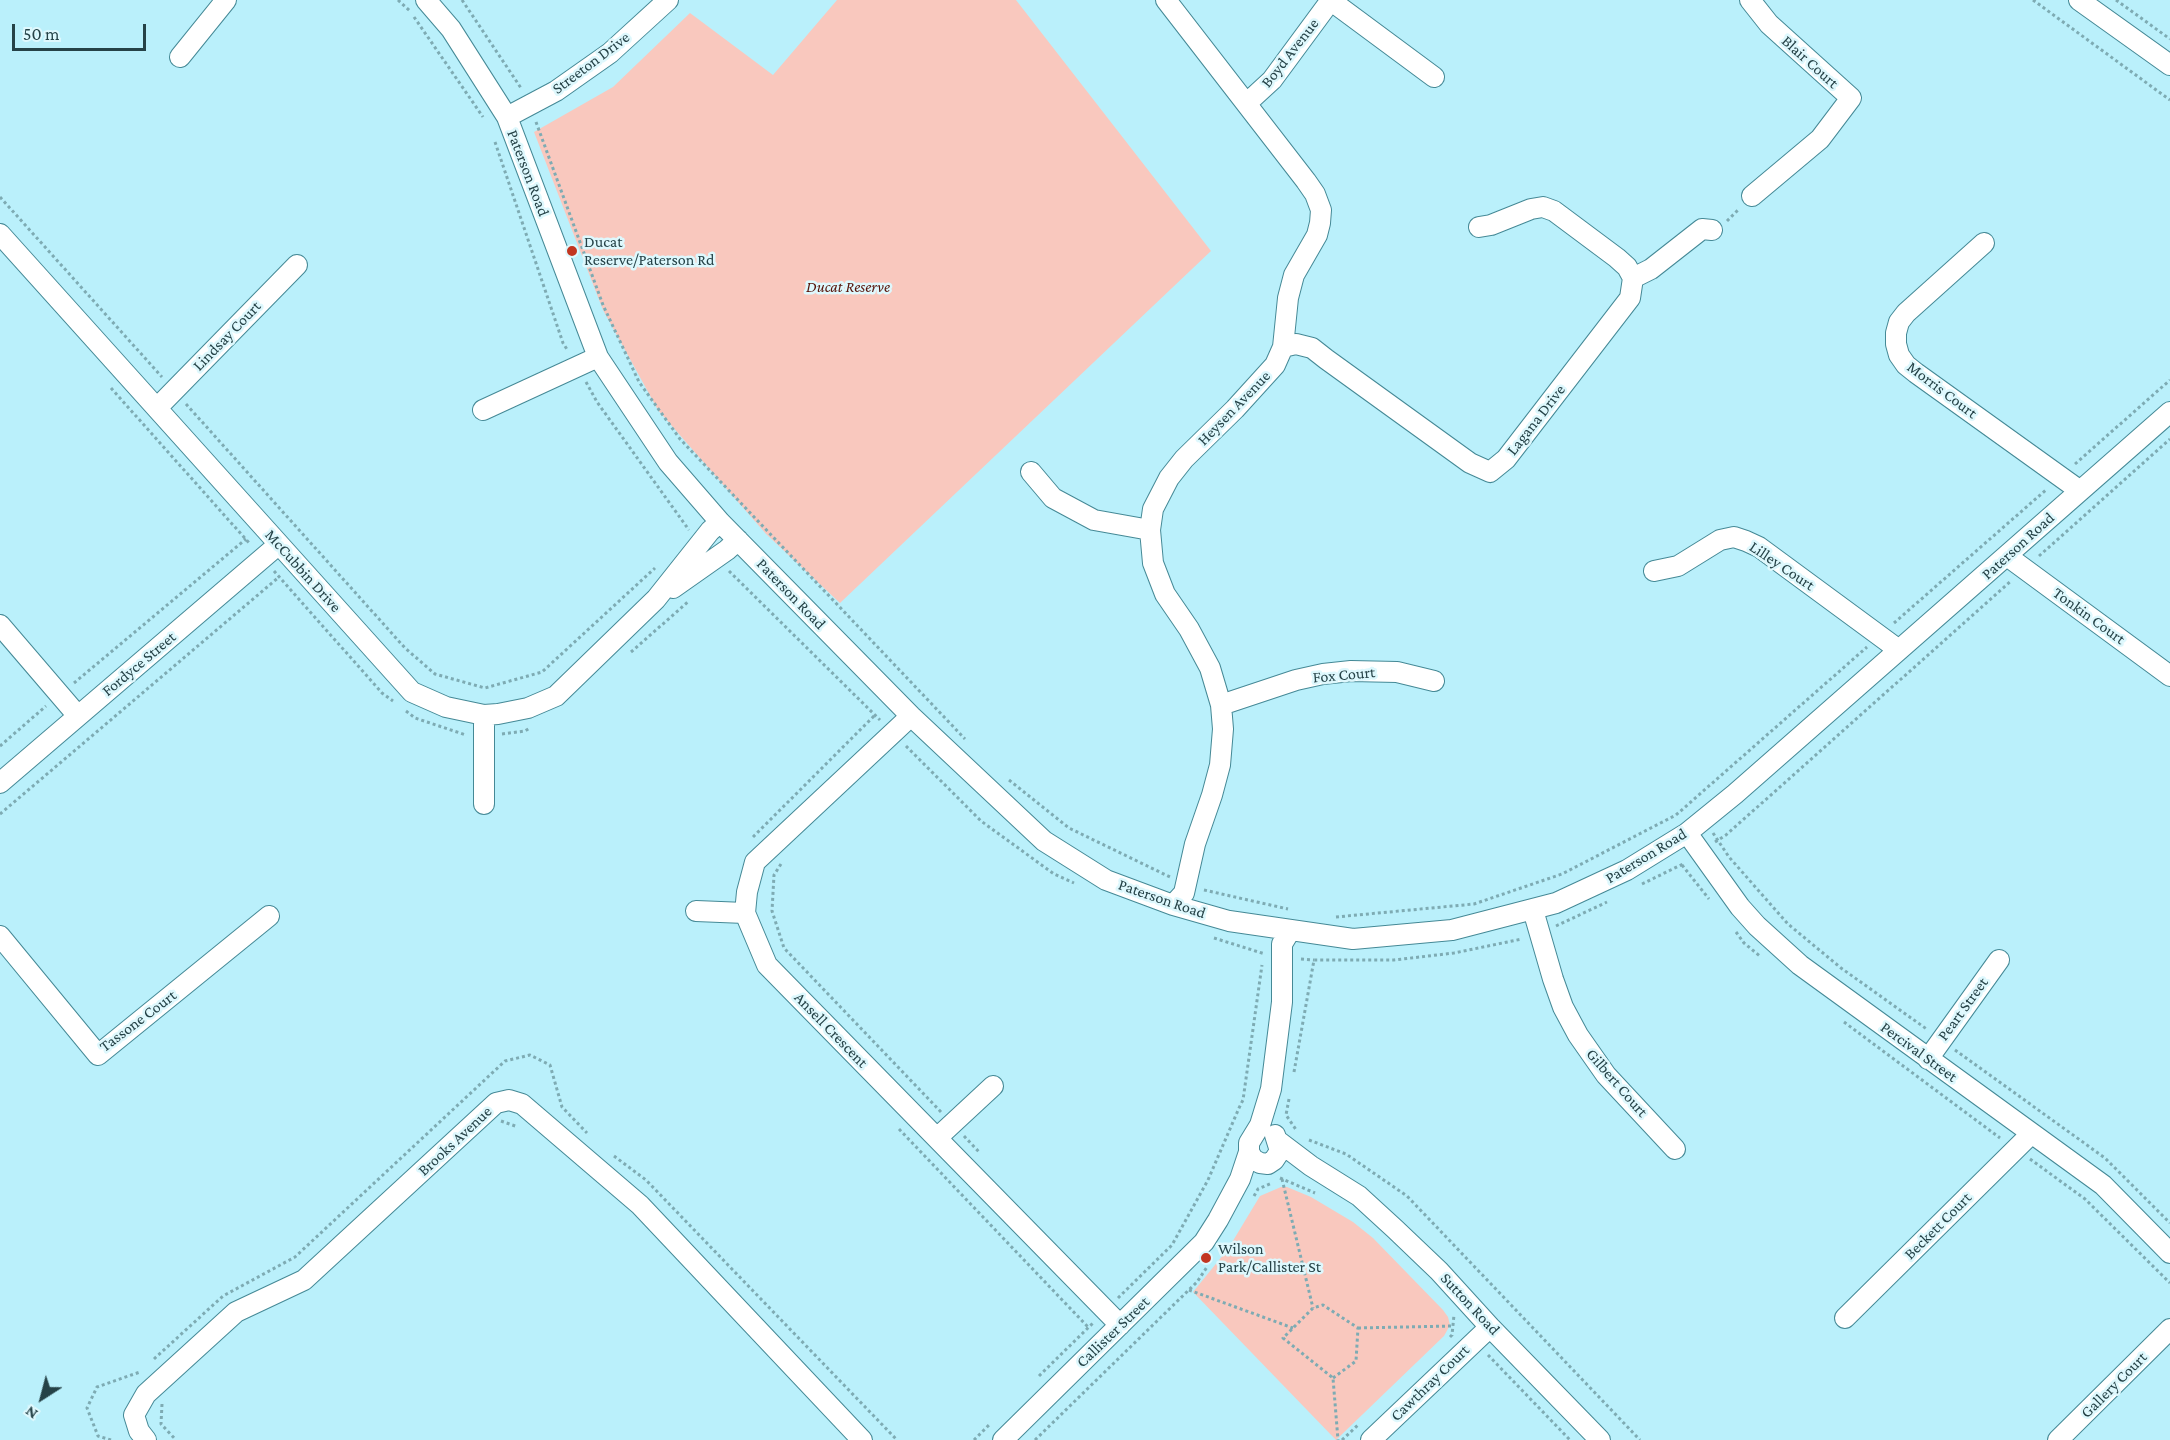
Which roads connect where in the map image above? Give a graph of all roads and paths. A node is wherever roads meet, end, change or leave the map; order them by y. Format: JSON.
{"nodes":[{"id":1,"x":226,"y":0,"type":"edge"},
{"id":2,"x":398,"y":0,"type":"edge"},
{"id":3,"x":426,"y":0,"type":"edge"},
{"id":4,"x":462,"y":0,"type":"edge"},
{"id":5,"x":668,"y":0,"type":"edge"},
{"id":6,"x":1166,"y":0,"type":"edge"},
{"id":7,"x":1330,"y":0,"type":"edge"},
{"id":8,"x":1750,"y":0,"type":"edge"},
{"id":9,"x":2033,"y":0,"type":"edge"},
{"id":10,"x":2079,"y":0,"type":"edge"},
{"id":11,"x":2116,"y":0,"type":"edge"},
{"id":12,"x":2170,"y":39,"type":"edge"},
{"id":13,"x":180,"y":57,"type":"dead end"},
{"id":14,"x":2170,"y":65,"type":"edge"},
{"id":15,"x":1434,"y":77,"type":"dead end"},
{"id":16,"x":2170,"y":100,"type":"edge"},
{"id":17,"x":1247,"y":103,"type":"junction"},
{"id":18,"x":530,"y":105,"type":"junction"},
{"id":19,"x":483,"y":117,"type":"dead end"},
{"id":20,"x":507,"y":117,"type":"junction"},
{"id":21,"x":493,"y":137,"type":"dead end"},
{"id":22,"x":1752,"y":196,"type":"joint"},
{"id":23,"x":0,"y":197,"type":"edge"},
{"id":24,"x":1479,"y":227,"type":"dead end"},
{"id":25,"x":1712,"y":230,"type":"joint"},
{"id":26,"x":0,"y":234,"type":"edge"},
{"id":27,"x":1984,"y":243,"type":"dead end"},
{"id":28,"x":297,"y":265,"type":"dead end"},
{"id":29,"x":1633,"y":279,"type":"junction"},
{"id":30,"x":1283,"y":347,"type":"junction"},
{"id":31,"x":598,"y":357,"type":"junction"},
{"id":32,"x":577,"y":366,"type":"junction"},
{"id":33,"x":2170,"y":380,"type":"edge"},
{"id":34,"x":111,"y":388,"type":"dead end"},
{"id":35,"x":174,"y":391,"type":"junction"},
{"id":36,"x":157,"y":408,"type":"junction"},
{"id":37,"x":483,"y":410,"type":"dead end"},
{"id":38,"x":2170,"y":412,"type":"edge"},
{"id":39,"x":2170,"y":440,"type":"edge"},
{"id":40,"x":1031,"y":472,"type":"dead end"},
{"id":41,"x":2060,"y":477,"type":"junction"},
{"id":42,"x":2079,"y":490,"type":"junction"},
{"id":43,"x":720,"y":522,"type":"junction"},
{"id":44,"x":1150,"y":530,"type":"junction"},
{"id":45,"x":246,"y":540,"type":"junction"},
{"id":46,"x":738,"y":540,"type":"junction"},
{"id":47,"x":701,"y":543,"type":"junction"},
{"id":48,"x":278,"y":545,"type":"junction"},
{"id":49,"x":2007,"y":556,"type":"junction"},
{"id":50,"x":263,"y":558,"type":"junction"},
{"id":51,"x":716,"y":558,"type":"junction"},
{"id":52,"x":657,"y":566,"type":"dead end"},
{"id":53,"x":2024,"y":569,"type":"junction"},
{"id":54,"x":1654,"y":572,"type":"dead end"},
{"id":55,"x":279,"y":577,"type":"junction"},
{"id":56,"x":692,"y":599,"type":"dead end"},
{"id":57,"x":656,"y":600,"type":"junction"},
{"id":58,"x":0,"y":625,"type":"edge"},
{"id":59,"x":1879,"y":636,"type":"junction"},
{"id":60,"x":1899,"y":650,"type":"junction"},
{"id":61,"x":622,"y":659,"type":"dead end"},
{"id":62,"x":2170,"y":676,"type":"edge"},
{"id":63,"x":1434,"y":681,"type":"dead end"},
{"id":64,"x":60,"y":694,"type":"junction"},
{"id":65,"x":1221,"y":705,"type":"junction"},
{"id":66,"x":484,"y":715,"type":"junction"},
{"id":67,"x":874,"y":715,"type":"junction"},
{"id":68,"x":78,"y":716,"type":"junction"},
{"id":69,"x":910,"y":716,"type":"junction"},
{"id":70,"x":534,"y":726,"type":"dead end"},
{"id":71,"x":893,"y":733,"type":"junction"},
{"id":72,"x":484,"y":736,"type":"junction"},
{"id":73,"x":965,"y":739,"type":"dead end"},
{"id":74,"x":0,"y":746,"type":"edge"},
{"id":75,"x":1007,"y":779,"type":"dead end"},
{"id":76,"x":0,"y":783,"type":"edge"},
{"id":77,"x":1692,"y":801,"type":"junction"},
{"id":78,"x":484,"y":804,"type":"dead end"},
{"id":79,"x":0,"y":814,"type":"edge"},
{"id":80,"x":1704,"y":819,"type":"junction"},
{"id":81,"x":1687,"y":833,"type":"junction"},
{"id":82,"x":1718,"y":840,"type":"junction"},
{"id":83,"x":749,"y":842,"type":"dead end"},
{"id":84,"x":1701,"y":852,"type":"junction"},
{"id":85,"x":787,"y":856,"type":"dead end"},
{"id":86,"x":1182,"y":882,"type":"junction"},
{"id":87,"x":1075,"y":884,"type":"dead end"},
{"id":88,"x":1641,"y":885,"type":"dead end"},
{"id":89,"x":1611,"y":900,"type":"dead end"},
{"id":90,"x":1173,"y":905,"type":"junction"},
{"id":91,"x":1291,"y":910,"type":"dead end"},
{"id":92,"x":1533,"y":910,"type":"junction"},
{"id":93,"x":696,"y":911,"type":"dead end"},
{"id":94,"x":745,"y":913,"type":"junction"},
{"id":95,"x":269,"y":916,"type":"dead end"},
{"id":96,"x":1326,"y":918,"type":"dead end"},
{"id":97,"x":1290,"y":931,"type":"junction"},
{"id":98,"x":1539,"y":932,"type":"junction"},
{"id":99,"x":0,"y":936,"type":"edge"},
{"id":100,"x":1211,"y":937,"type":"dead end"},
{"id":101,"x":1287,"y":957,"type":"junction"},
{"id":102,"x":1314,"y":960,"type":"junction"},
{"id":103,"x":1999,"y":960,"type":"dead end"},
{"id":104,"x":1262,"y":965,"type":"dead end"},
{"id":105,"x":1941,"y":1040,"type":"junction"},
{"id":106,"x":1928,"y":1059,"type":"junction"},
{"id":107,"x":1292,"y":1082,"type":"dead end"},
{"id":108,"x":1272,"y":1083,"type":"junction"},
{"id":109,"x":993,"y":1086,"type":"dead end"},
{"id":110,"x":1290,"y":1093,"type":"dead end"},
{"id":111,"x":494,"y":1119,"type":"dead end"},
{"id":112,"x":892,"y":1121,"type":"dead end"},
{"id":113,"x":952,"y":1124,"type":"junction"},
{"id":114,"x":523,"y":1131,"type":"dead end"},
{"id":115,"x":2031,"y":1134,"type":"junction"},
{"id":116,"x":590,"y":1137,"type":"dead end"},
{"id":117,"x":937,"y":1138,"type":"junction"},
{"id":118,"x":1277,"y":1139,"type":"junction"},
{"id":119,"x":1252,"y":1144,"type":"junction"},
{"id":120,"x":1675,"y":1149,"type":"dead end"},
{"id":121,"x":606,"y":1150,"type":"dead end"},
{"id":122,"x":984,"y":1157,"type":"dead end"},
{"id":123,"x":1273,"y":1168,"type":"junction"},
{"id":124,"x":1331,"y":1179,"type":"junction"},
{"id":125,"x":1320,"y":1195,"type":"dead end"},
{"id":126,"x":1252,"y":1198,"type":"dead end"},
{"id":127,"x":1218,"y":1220,"type":"junction"},
{"id":128,"x":2170,"y":1223,"type":"edge"},
{"id":129,"x":2170,"y":1253,"type":"edge"},
{"id":130,"x":1209,"y":1263,"type":"dead end"},
{"id":131,"x":1189,"y":1290,"type":"junction"},
{"id":132,"x":1313,"y":1308,"type":"junction"},
{"id":133,"x":1106,"y":1310,"type":"junction"},
{"id":134,"x":1454,"y":1314,"type":"dead end"},
{"id":135,"x":1845,"y":1318,"type":"dead end"},
{"id":136,"x":1120,"y":1325,"type":"junction"},
{"id":137,"x":1453,"y":1326,"type":"junction"},
{"id":138,"x":1088,"y":1327,"type":"junction"},
{"id":139,"x":1490,"y":1327,"type":"junction"},
{"id":140,"x":1293,"y":1328,"type":"junction"},
{"id":141,"x":1358,"y":1328,"type":"junction"},
{"id":142,"x":2170,"y":1329,"type":"edge"},
{"id":143,"x":1444,"y":1343,"type":"dead end"},
{"id":144,"x":1486,"y":1352,"type":"dead end"},
{"id":145,"x":1334,"y":1378,"type":"junction"},
{"id":146,"x":1031,"y":1384,"type":"dead end"},
{"id":147,"x":162,"y":1403,"type":"dead end"},
{"id":148,"x":990,"y":1424,"type":"dead end"},
{"id":149,"x":1359,"y":1424,"type":"dead end"},
{"id":150,"x":111,"y":1440,"type":"edge"},
{"id":151,"x":146,"y":1440,"type":"edge"},
{"id":152,"x":176,"y":1440,"type":"edge"},
{"id":153,"x":862,"y":1440,"type":"edge"},
{"id":154,"x":897,"y":1440,"type":"edge"},
{"id":155,"x":974,"y":1440,"type":"edge"},
{"id":156,"x":1003,"y":1440,"type":"edge"},
{"id":157,"x":1035,"y":1440,"type":"edge"},
{"id":158,"x":1340,"y":1440,"type":"edge"},
{"id":159,"x":1371,"y":1440,"type":"edge"},
{"id":160,"x":1570,"y":1440,"type":"edge"},
{"id":161,"x":1600,"y":1440,"type":"edge"},
{"id":162,"x":1640,"y":1440,"type":"edge"},
{"id":163,"x":2058,"y":1440,"type":"edge"}],
"edges":[{"from":1,"to":13,"type":"street"},
{"from":2,"to":19,"type":"path"},
{"from":3,"to":20,"type":"street","name":"Paterson Road"},
{"from":4,"to":18,"type":"path"},
{"from":5,"to":18,"type":"street","name":"Streeton Drive"},
{"from":6,"to":17,"type":"street","name":"Heysen Avenue"},
{"from":7,"to":15,"type":"street"},
{"from":7,"to":17,"type":"street","name":"Boyd Avenue"},
{"from":8,"to":22,"type":"street","name":"Blair Court"},
{"from":9,"to":16,"type":"path"},
{"from":10,"to":14,"type":"street"},
{"from":11,"to":12,"type":"path"},
{"from":17,"to":30,"type":"street","name":"Heysen Avenue"},
{"from":18,"to":20,"type":"street","name":"Streeton Drive"},
{"from":18,"to":73,"type":"path"},
{"from":20,"to":31,"type":"street","name":"Paterson Road"},
{"from":21,"to":32,"type":"path"},
{"from":22,"to":25,"type":"path"},
{"from":23,"to":35,"type":"path"},
{"from":24,"to":29,"type":"street"},
{"from":25,"to":29,"type":"street"},
{"from":26,"to":36,"type":"street","name":"McCubbin Drive"},
{"from":27,"to":41,"type":"street","name":"Morris Court"},
{"from":28,"to":35,"type":"street","name":"Lindsay Court"},
{"from":29,"to":30,"type":"street","name":"Lagana Drive"},
{"from":30,"to":44,"type":"street","name":"Heysen Avenue"},
{"from":31,"to":32,"type":"street"},
{"from":31,"to":43,"type":"street","name":"Paterson Road"},
{"from":32,"to":37,"type":"street"},
{"from":32,"to":47,"type":"path"},
{"from":33,"to":41,"type":"path"},
{"from":34,"to":45,"type":"path"},
{"from":35,"to":36,"type":"street","name":"Lindsay Court"},
{"from":35,"to":52,"type":"path"},
{"from":36,"to":48,"type":"street","name":"McCubbin Drive"},
{"from":38,"to":42,"type":"street","name":"Paterson Road"},
{"from":39,"to":53,"type":"path"},
{"from":40,"to":44,"type":"street"},
{"from":41,"to":42,"type":"street","name":"Morris Court"},
{"from":41,"to":59,"type":"path"},
{"from":42,"to":49,"type":"street","name":"Paterson Road"},
{"from":43,"to":46,"type":"street","name":"Paterson Road"},
{"from":43,"to":47,"type":"street","name":"McCubbin Drive"},
{"from":44,"to":65,"type":"street","name":"Heysen Avenue"},
{"from":45,"to":50,"type":"path"},
{"from":45,"to":64,"type":"path"},
{"from":46,"to":51,"type":"street","name":"McCubbin Drive"},
{"from":46,"to":69,"type":"street","name":"Paterson Road"},
{"from":47,"to":57,"type":"street","name":"McCubbin Drive"},
{"from":48,"to":50,"type":"street","name":"Fordyce Street"},
{"from":48,"to":66,"type":"street","name":"McCubbin Drive"},
{"from":49,"to":53,"type":"street","name":"Tonkin Court"},
{"from":49,"to":60,"type":"street","name":"Paterson Road"},
{"from":50,"to":55,"type":"path"},
{"from":50,"to":68,"type":"street","name":"Fordyce Street"},
{"from":51,"to":57,"type":"street","name":"McCubbin Drive"},
{"from":51,"to":67,"type":"path"},
{"from":53,"to":62,"type":"street","name":"Tonkin Court"},
{"from":53,"to":82,"type":"path"},
{"from":54,"to":59,"type":"street","name":"Lilley Court"},
{"from":55,"to":72,"type":"path"},
{"from":55,"to":79,"type":"path"},
{"from":56,"to":61,"type":"path"},
{"from":57,"to":66,"type":"street","name":"McCubbin Drive"},
{"from":58,"to":64,"type":"street"},
{"from":59,"to":60,"type":"street","name":"Lilley Court"},
{"from":59,"to":77,"type":"path"},
{"from":60,"to":80,"type":"street","name":"Paterson Road"},
{"from":63,"to":65,"type":"street","name":"Fox Court"},
{"from":64,"to":68,"type":"street"},
{"from":64,"to":74,"type":"path"},
{"from":65,"to":86,"type":"street","name":"Heysen Avenue"},
{"from":66,"to":72,"type":"street"},
{"from":67,"to":71,"type":"path"},
{"from":67,"to":83,"type":"path"},
{"from":68,"to":76,"type":"street","name":"Fordyce Street"},
{"from":69,"to":71,"type":"street"},
{"from":69,"to":90,"type":"street","name":"Paterson Road"},
{"from":70,"to":72,"type":"path"},
{"from":71,"to":87,"type":"path"},
{"from":71,"to":94,"type":"street"},
{"from":72,"to":78,"type":"street"},
{"from":75,"to":86,"type":"path"},
{"from":77,"to":80,"type":"path"},
{"from":77,"to":96,"type":"path"},
{"from":80,"to":81,"type":"street","name":"Paterson Road"},
{"from":80,"to":82,"type":"path"},
{"from":81,"to":84,"type":"street","name":"Percival Street"},
{"from":81,"to":92,"type":"street","name":"Paterson Road"},
{"from":82,"to":84,"type":"path"},
{"from":82,"to":105,"type":"path"},
{"from":84,"to":88,"type":"path"},
{"from":84,"to":106,"type":"street","name":"Percival Street"},
{"from":85,"to":113,"type":"path"},
{"from":86,"to":90,"type":"street","name":"Heysen Avenue"},
{"from":86,"to":91,"type":"path"},
{"from":89,"to":98,"type":"path"},
{"from":90,"to":97,"type":"street","name":"Paterson Road"},
{"from":92,"to":97,"type":"street","name":"Paterson Road"},
{"from":92,"to":98,"type":"street","name":"Gilbert Court"},
{"from":93,"to":94,"type":"street"},
{"from":94,"to":117,"type":"street","name":"Ansell Crescent"},
{"from":95,"to":99,"type":"street","name":"Tassone Court"},
{"from":97,"to":101,"type":"street","name":"Callister Street"},
{"from":98,"to":102,"type":"path"},
{"from":98,"to":120,"type":"street","name":"Gilbert Court"},
{"from":100,"to":101,"type":"path"},
{"from":101,"to":102,"type":"path"},
{"from":101,"to":108,"type":"street","name":"Callister Street"},
{"from":102,"to":107,"type":"path"},
{"from":103,"to":105,"type":"street","name":"Peart Street"},
{"from":104,"to":133,"type":"path"},
{"from":105,"to":106,"type":"street","name":"Peart Street"},
{"from":105,"to":128,"type":"path"},
{"from":106,"to":115,"type":"street","name":"Percival Street"},
{"from":108,"to":118,"type":"street","name":"Callister Street"},
{"from":108,"to":119,"type":"street","name":"Callister Street"},
{"from":109,"to":113,"type":"street"},
{"from":110,"to":162,"type":"path"},
{"from":111,"to":114,"type":"path"},
{"from":112,"to":138,"type":"path"},
{"from":113,"to":117,"type":"street"},
{"from":113,"to":122,"type":"path"},
{"from":115,"to":129,"type":"street","name":"Percival Street"},
{"from":115,"to":135,"type":"street","name":"Beckett Court"},
{"from":116,"to":150,"type":"path"},
{"from":117,"to":133,"type":"street","name":"Ansell Crescent"},
{"from":118,"to":119,"type":"street"},
{"from":118,"to":123,"type":"street","name":"Callister Street"},
{"from":118,"to":124,"type":"street","name":"Sutton Road"},
{"from":119,"to":123,"type":"street"},
{"from":119,"to":127,"type":"street","name":"Callister Street"},
{"from":121,"to":154,"type":"path"},
{"from":123,"to":124,"type":"street","name":"Sutton Road"},
{"from":123,"to":125,"type":"path"},
{"from":123,"to":126,"type":"path"},
{"from":123,"to":127,"type":"street","name":"Callister Street"},
{"from":123,"to":132,"type":"path"},
{"from":124,"to":139,"type":"street","name":"Sutton Road"},
{"from":127,"to":136,"type":"street","name":"Callister Street"},
{"from":130,"to":131,"type":"path"},
{"from":131,"to":140,"type":"path"},
{"from":131,"to":157,"type":"path"},
{"from":132,"to":140,"type":"path"},
{"from":132,"to":141,"type":"path"},
{"from":133,"to":136,"type":"street","name":"Ansell Crescent"},
{"from":133,"to":138,"type":"path"},
{"from":134,"to":137,"type":"path"},
{"from":136,"to":156,"type":"street","name":"Callister Street"},
{"from":137,"to":141,"type":"path"},
{"from":137,"to":143,"type":"path"},
{"from":138,"to":146,"type":"path"},
{"from":139,"to":159,"type":"street","name":"Cawthray Court"},
{"from":139,"to":161,"type":"street","name":"Sutton Road"},
{"from":140,"to":145,"type":"path"},
{"from":141,"to":145,"type":"path"},
{"from":142,"to":163,"type":"street","name":"Gallery Court"},
{"from":144,"to":160,"type":"path"},
{"from":145,"to":158,"type":"path"},
{"from":147,"to":152,"type":"path"},
{"from":148,"to":155,"type":"path"},
{"from":149,"to":158,"type":"path"},
{"from":151,"to":153,"type":"street","name":"Brooks Avenue"}]}
